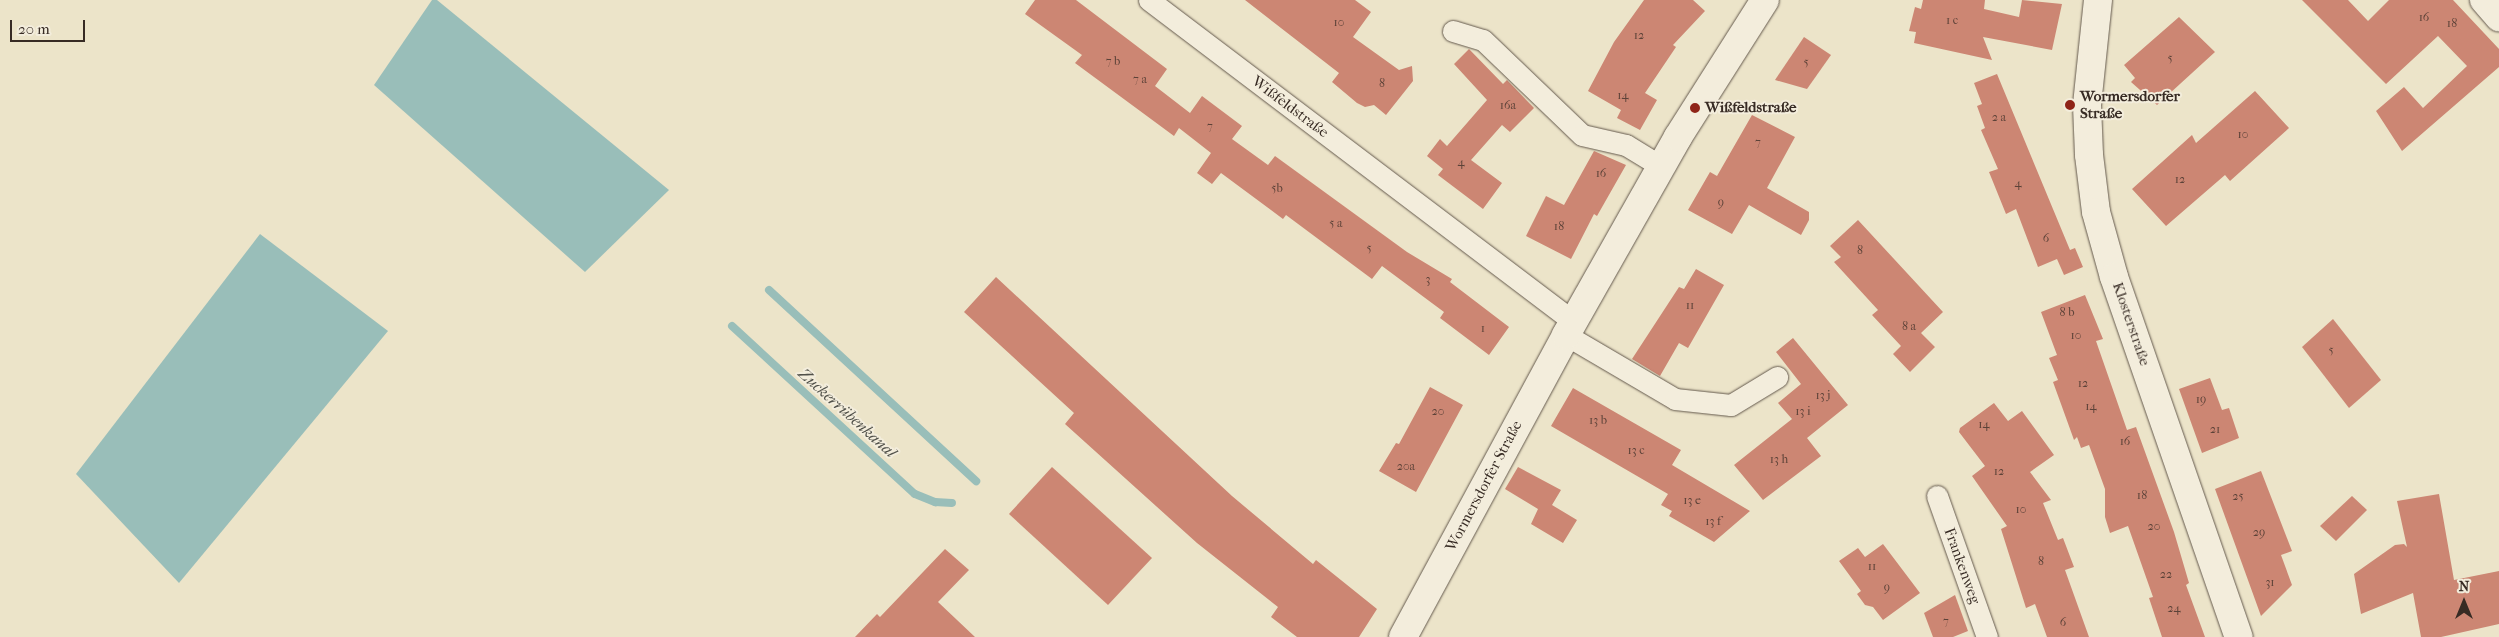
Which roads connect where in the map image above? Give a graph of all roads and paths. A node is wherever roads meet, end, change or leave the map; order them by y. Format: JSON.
{"nodes":[{"id":1,"x":1149,"y":0,"type":"edge"},
{"id":2,"x":1765,"y":0,"type":"edge"},
{"id":3,"x":2098,"y":0,"type":"edge"},
{"id":4,"x":2484,"y":0,"type":"edge"},
{"id":5,"x":2499,"y":17,"type":"edge"},
{"id":6,"x":1453,"y":31,"type":"dead end"},
{"id":7,"x":1662,"y":167,"type":"junction"},
{"id":8,"x":1570,"y":329,"type":"junction"},
{"id":9,"x":1777,"y":377,"type":"dead end"},
{"id":10,"x":1937,"y":496,"type":"dead end"},
{"id":11,"x":1403,"y":637,"type":"edge"},
{"id":12,"x":1987,"y":637,"type":"edge"},
{"id":13,"x":2239,"y":637,"type":"edge"}],
"edges":[{"from":1,"to":8,"type":"street","name":"Wißfeldstraße"},
{"from":2,"to":7,"type":"street","name":"Wormersdorfer Straße"},
{"from":3,"to":13,"type":"street","name":"Klosterstraße"},
{"from":4,"to":5,"type":"street"},
{"from":6,"to":7,"type":"street"},
{"from":7,"to":8,"type":"street","name":"Wormersdorfer Straße"},
{"from":8,"to":9,"type":"street"},
{"from":8,"to":11,"type":"street","name":"Wormersdorfer Straße"},
{"from":10,"to":12,"type":"street","name":"Frankenweg"}]}
